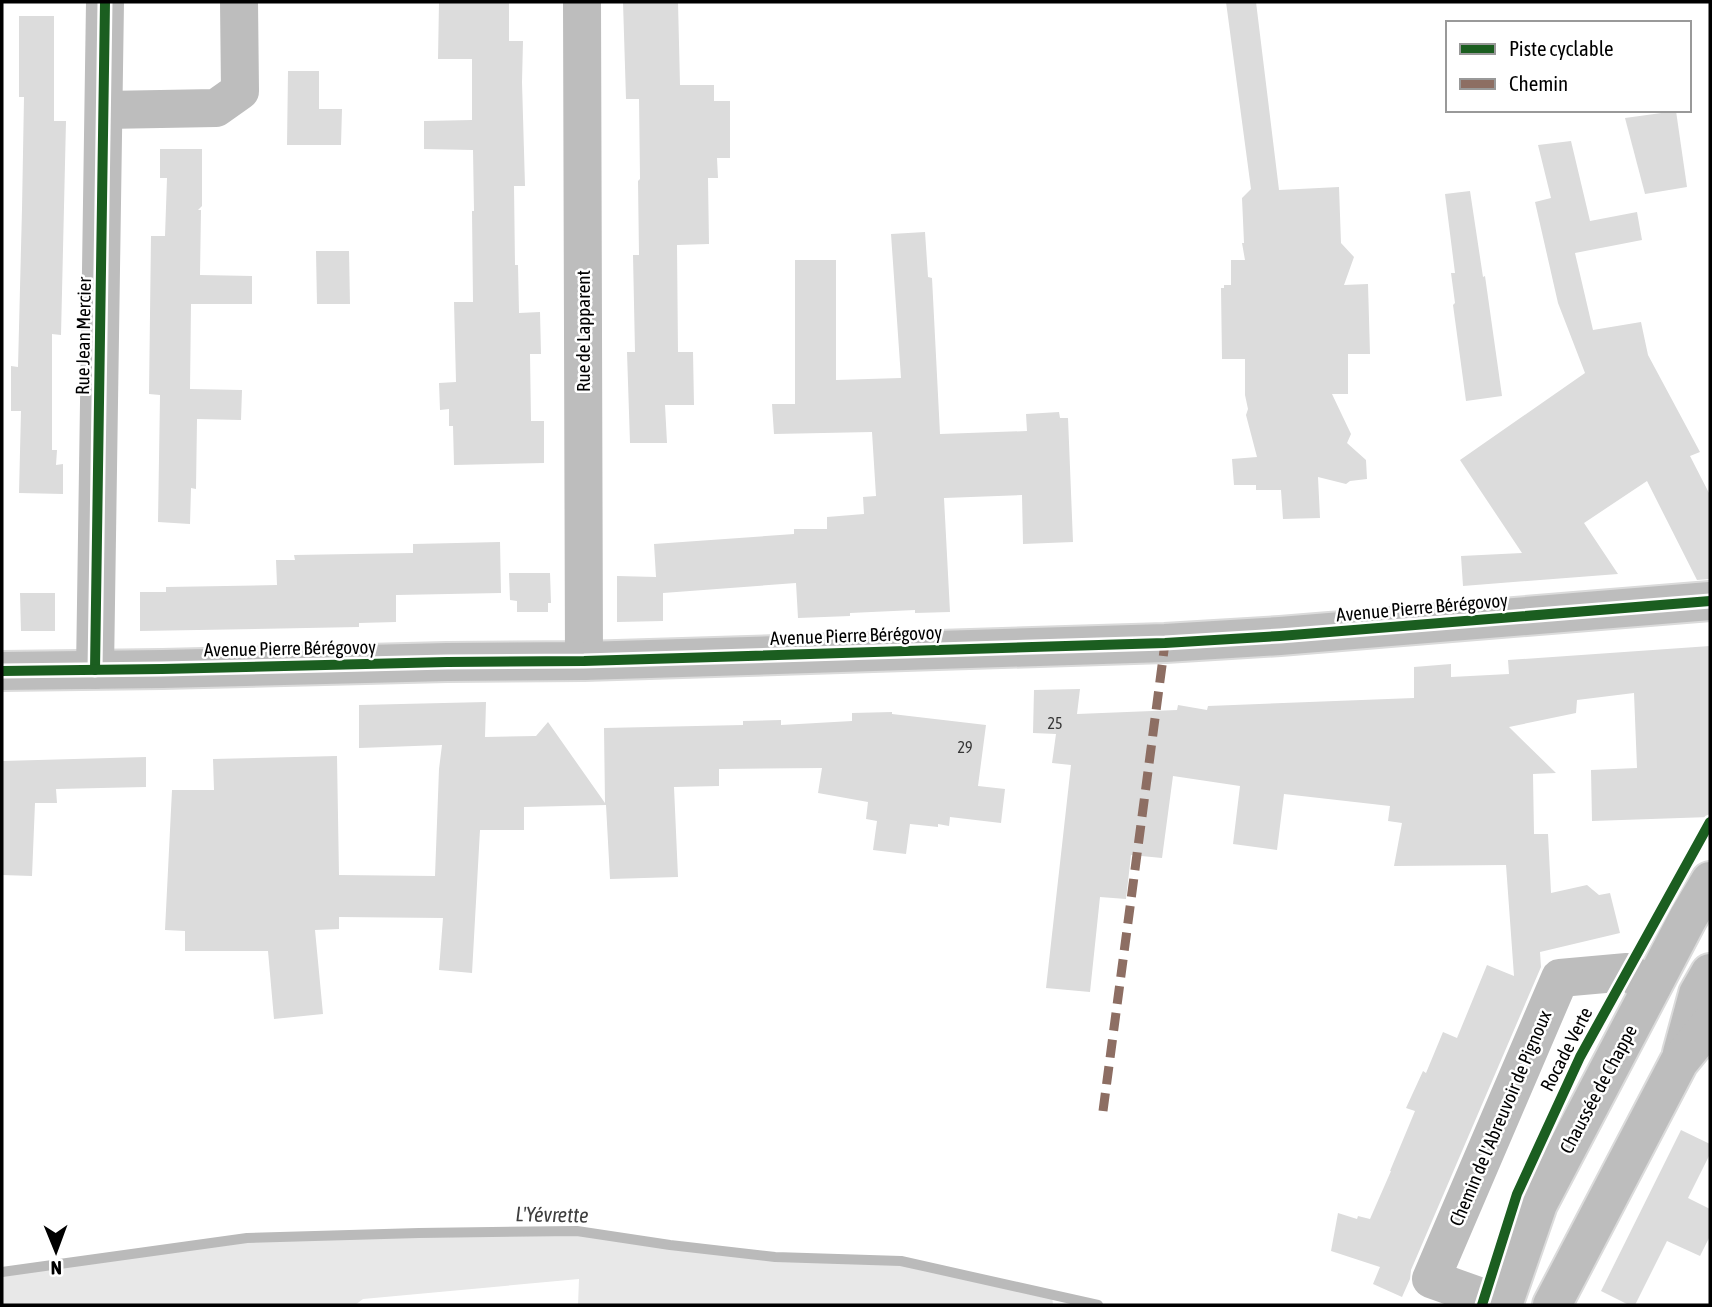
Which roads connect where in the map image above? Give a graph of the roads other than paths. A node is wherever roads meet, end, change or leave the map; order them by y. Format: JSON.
{"nodes":[{"id":1,"x":105,"y":2,"type":"edge"},
{"id":2,"x":239,"y":2,"type":"edge"},
{"id":3,"x":582,"y":2,"type":"edge"},
{"id":4,"x":105,"y":110,"type":"junction"},
{"id":5,"x":1710,"y":601,"type":"edge"},
{"id":6,"x":584,"y":661,"type":"junction"},
{"id":7,"x":95,"y":670,"type":"junction"},
{"id":8,"x":2,"y":671,"type":"edge"},
{"id":9,"x":1710,"y":881,"type":"edge"},
{"id":10,"x":1710,"y":973,"type":"edge"},
{"id":11,"x":1652,"y":986,"type":"junction"},
{"id":12,"x":1710,"y":1024,"type":"edge"},
{"id":13,"x":1679,"y":1062,"type":"junction"},
{"id":14,"x":1501,"y":1305,"type":"edge"},
{"id":15,"x":1552,"y":1305,"type":"edge"}],
"edges":[{"from":1,"to":4,"type":"main road","name":"Rue Jean Mercier"},
{"from":2,"to":4,"type":"main road"},
{"from":3,"to":6,"type":"main road","name":"Rue de Lapparent"},
{"from":4,"to":7,"type":"main road","name":"Rue Jean Mercier"},
{"from":5,"to":6,"type":"main road","name":"Avenue Pierre Bérégovoy"},
{"from":6,"to":7,"type":"main road","name":"Avenue Pierre Bérégovoy"},
{"from":7,"to":8,"type":"main road","name":"Avenue Pierre Bérégovoy"},
{"from":9,"to":11,"type":"main road","name":"Chaussée de Chappe"},
{"from":10,"to":13,"type":"main road"},
{"from":11,"to":14,"type":"main road","name":"Chaussée de Chappe"},
{"from":11,"to":14,"type":"main road","name":"Chemin de l'Abreuvoir de Pignoux"},
{"from":12,"to":13,"type":"main road"},
{"from":13,"to":15,"type":"main road"}]}
